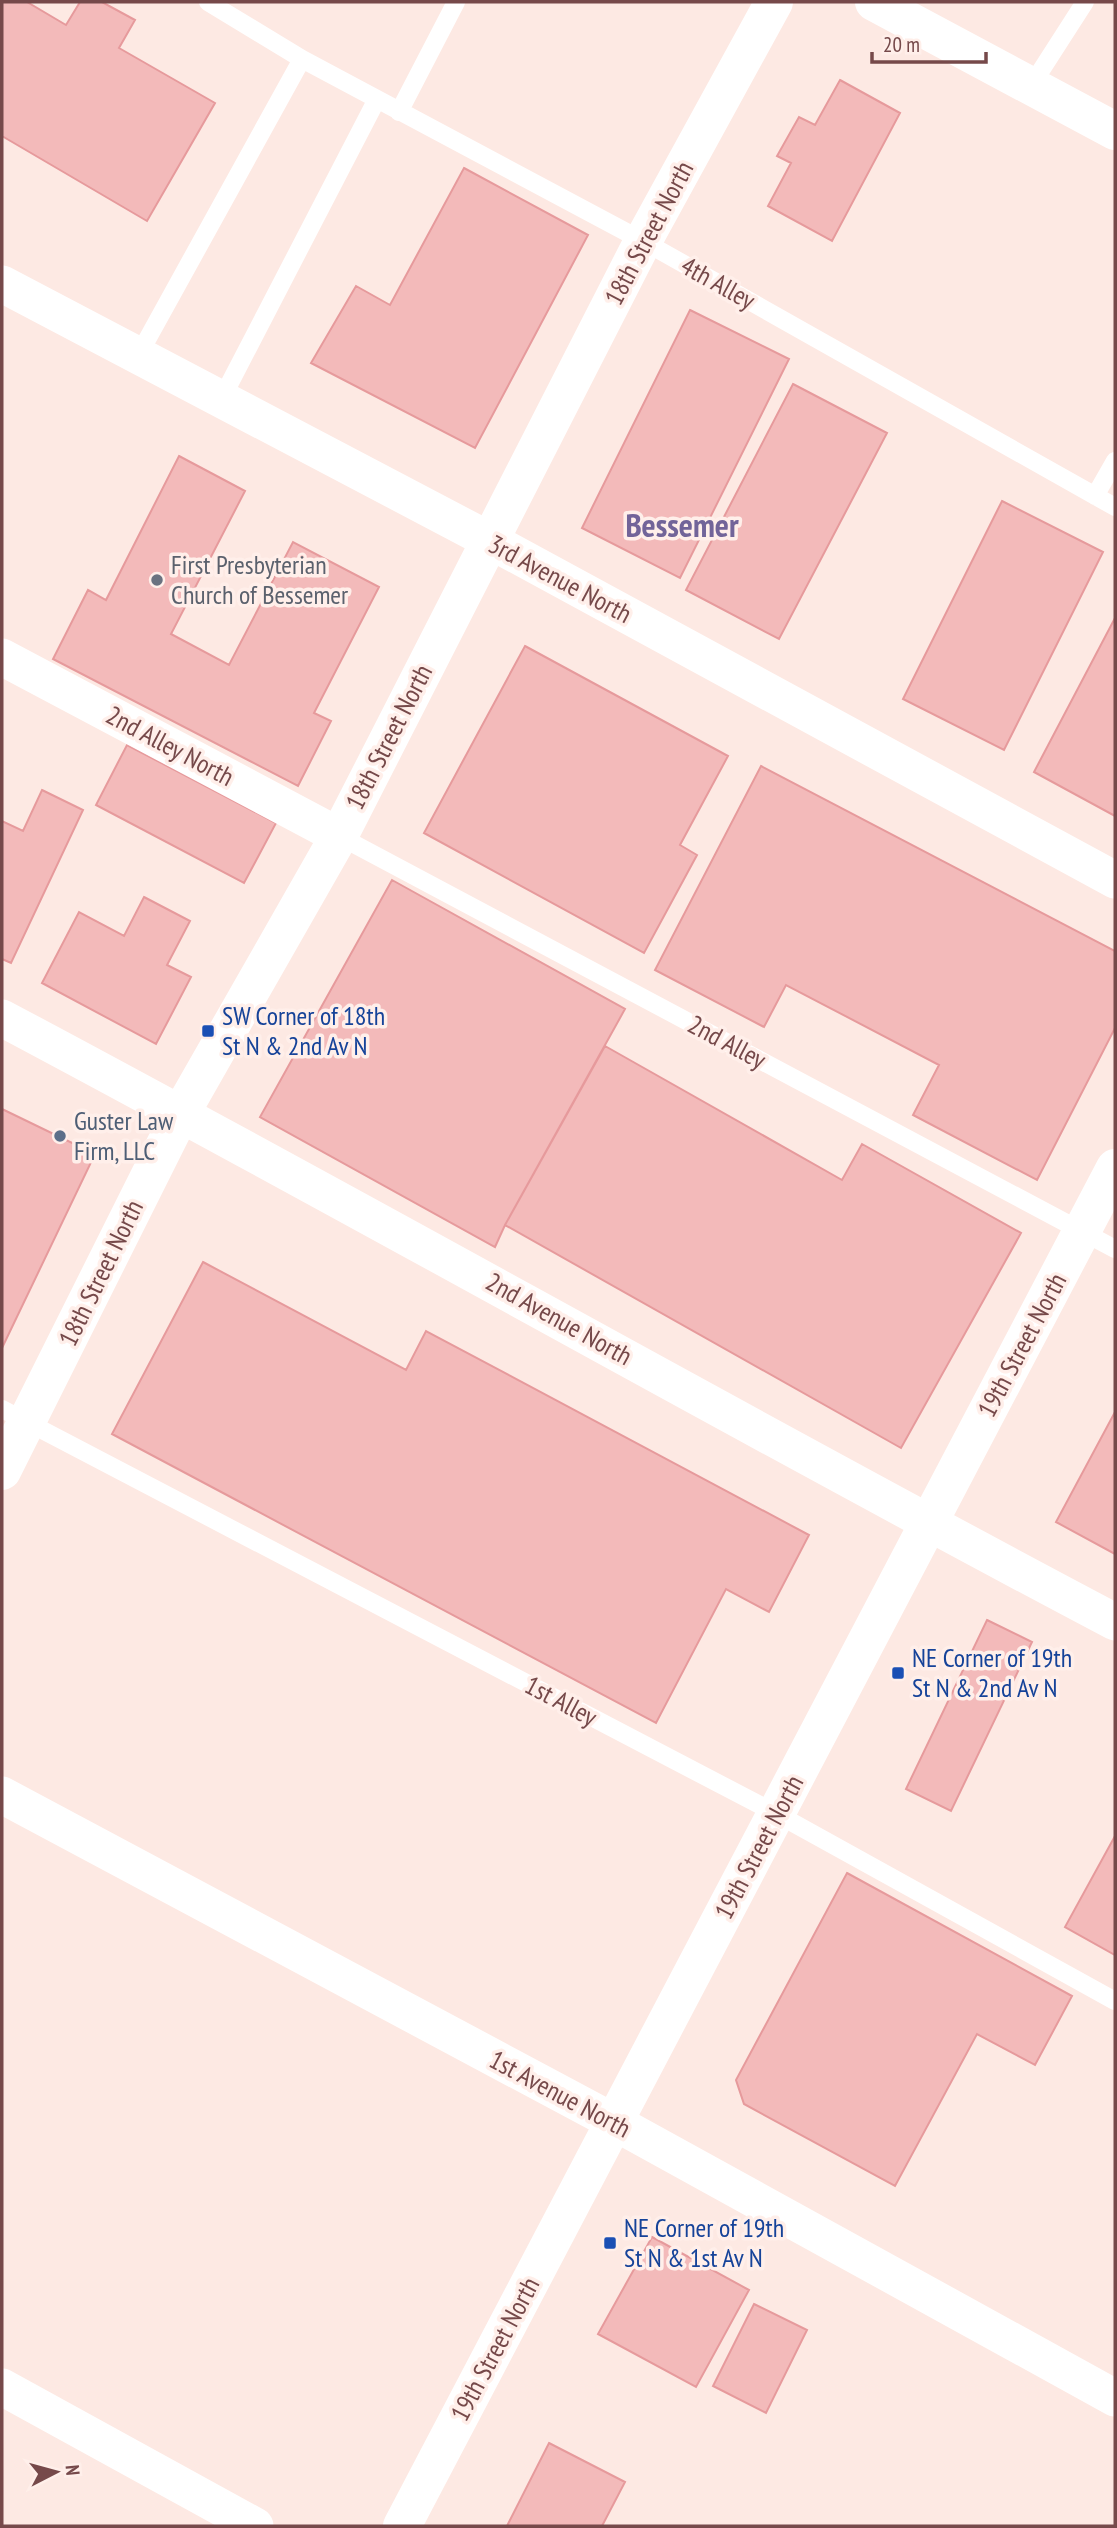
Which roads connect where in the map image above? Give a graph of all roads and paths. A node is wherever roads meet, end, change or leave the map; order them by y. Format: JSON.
{"nodes":[{"id":1,"x":208,"y":2,"type":"edge"},
{"id":2,"x":456,"y":2,"type":"edge"},
{"id":3,"x":774,"y":2,"type":"edge"},
{"id":4,"x":874,"y":2,"type":"edge"},
{"id":5,"x":1085,"y":2,"type":"edge"},
{"id":6,"x":302,"y":59,"type":"junction"},
{"id":7,"x":1031,"y":86,"type":"junction"},
{"id":8,"x":376,"y":101,"type":"junction"},
{"id":9,"x":399,"y":112,"type":"junction"},
{"id":10,"x":1114,"y":127,"type":"edge"},
{"id":11,"x":643,"y":241,"type":"junction"},
{"id":12,"x":2,"y":284,"type":"edge"},
{"id":13,"x":138,"y":356,"type":"junction"},
{"id":14,"x":221,"y":400,"type":"junction"},
{"id":15,"x":1115,"y":461,"type":"edge"},
{"id":16,"x":1095,"y":496,"type":"junction"},
{"id":17,"x":1115,"y":507,"type":"edge"},
{"id":18,"x":489,"y":540,"type":"junction"},
{"id":19,"x":2,"y":657,"type":"edge"},
{"id":20,"x":339,"y":836,"type":"junction"},
{"id":21,"x":1115,"y":880,"type":"edge"},
{"id":22,"x":2,"y":1017,"type":"edge"},
{"id":23,"x":181,"y":1112,"type":"junction"},
{"id":24,"x":1115,"y":1168,"type":"edge"},
{"id":25,"x":1082,"y":1231,"type":"junction"},
{"id":26,"x":1115,"y":1249,"type":"edge"},
{"id":27,"x":14,"y":1416,"type":"edge"},
{"id":28,"x":2,"y":1471,"type":"edge"},
{"id":29,"x":929,"y":1524,"type":"junction"},
{"id":30,"x":1115,"y":1622,"type":"edge"},
{"id":31,"x":2,"y":1795,"type":"edge"},
{"id":32,"x":777,"y":1814,"type":"junction"},
{"id":33,"x":1115,"y":2001,"type":"edge"},
{"id":34,"x":614,"y":2122,"type":"junction"},
{"id":35,"x":2,"y":2387,"type":"edge"},
{"id":36,"x":1115,"y":2398,"type":"edge"},
{"id":37,"x":256,"y":2526,"type":"edge"},
{"id":38,"x":402,"y":2526,"type":"edge"}],
"edges":[{"from":1,"to":6,"type":"lane","name":"4th Alley"},
{"from":2,"to":9,"type":"lane"},
{"from":3,"to":11,"type":"street","name":"18th Street North"},
{"from":4,"to":7,"type":"street"},
{"from":5,"to":7,"type":"lane"},
{"from":6,"to":8,"type":"lane","name":"4th Alley"},
{"from":6,"to":13,"type":"lane"},
{"from":7,"to":10,"type":"street"},
{"from":8,"to":9,"type":"lane","name":"4th Alley"},
{"from":8,"to":14,"type":"lane"},
{"from":9,"to":11,"type":"lane","name":"4th Alley"},
{"from":11,"to":16,"type":"lane","name":"4th Alley"},
{"from":11,"to":18,"type":"street","name":"18th Street North"},
{"from":12,"to":13,"type":"street","name":"3rd Avenue North"},
{"from":13,"to":14,"type":"street","name":"3rd Avenue North"},
{"from":14,"to":18,"type":"street","name":"3rd Avenue North"},
{"from":15,"to":16,"type":"lane"},
{"from":16,"to":17,"type":"lane","name":"4th Alley"},
{"from":18,"to":20,"type":"street","name":"18th Street North"},
{"from":18,"to":21,"type":"street","name":"3rd Avenue North"},
{"from":19,"to":20,"type":"street","name":"2nd Alley North"},
{"from":20,"to":23,"type":"street","name":"18th Street North"},
{"from":20,"to":25,"type":"lane","name":"2nd Alley"},
{"from":22,"to":23,"type":"street","name":"2nd Avenue North"},
{"from":23,"to":27,"type":"street","name":"18th Street North"},
{"from":23,"to":29,"type":"street","name":"2nd Avenue North"},
{"from":24,"to":25,"type":"street","name":"19th Street North"},
{"from":25,"to":26,"type":"lane","name":"2nd Alley"},
{"from":25,"to":29,"type":"street","name":"19th Street North"},
{"from":27,"to":28,"type":"street","name":"18th Street North"},
{"from":27,"to":32,"type":"lane","name":"1st Alley"},
{"from":29,"to":30,"type":"street","name":"2nd Avenue North"},
{"from":29,"to":32,"type":"street","name":"19th Street North"},
{"from":31,"to":34,"type":"street","name":"1st Avenue North"},
{"from":32,"to":33,"type":"lane","name":"1st Alley"},
{"from":32,"to":34,"type":"street","name":"19th Street North"},
{"from":34,"to":36,"type":"street","name":"1st Avenue North"},
{"from":34,"to":38,"type":"street","name":"19th Street North"},
{"from":35,"to":37,"type":"street"}]}
